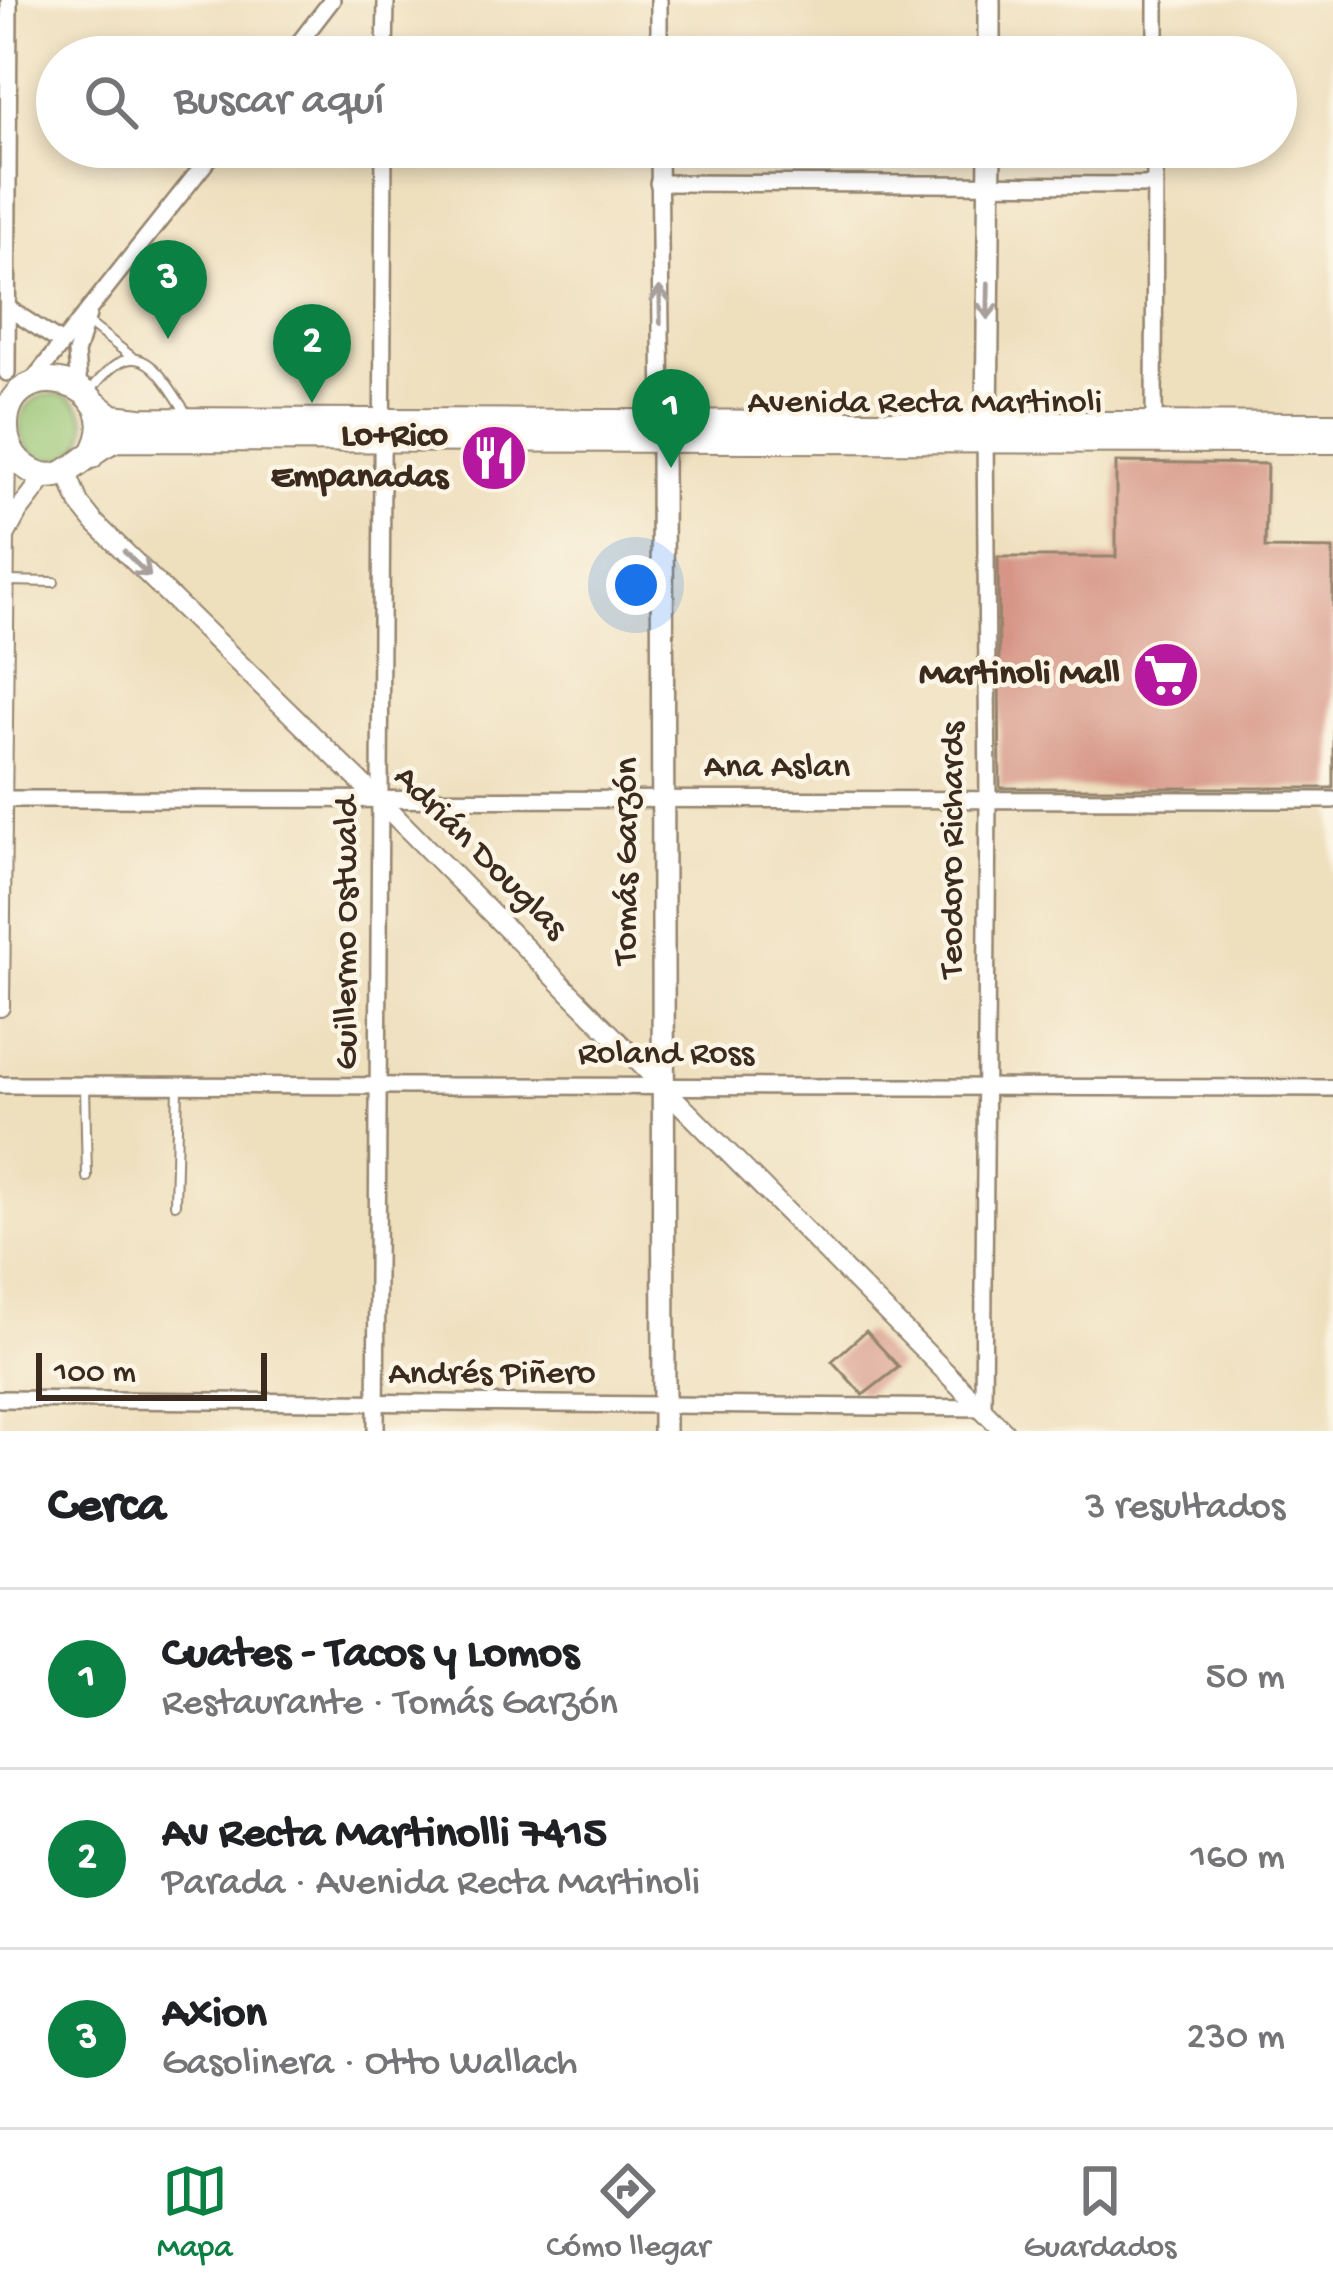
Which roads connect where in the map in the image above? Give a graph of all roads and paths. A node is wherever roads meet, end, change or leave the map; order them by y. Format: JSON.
{"nodes":[{"id":1,"x":10,"y":0,"type":"edge"},
{"id":2,"x":332,"y":0,"type":"edge"},
{"id":3,"x":386,"y":0,"type":"edge"},
{"id":4,"x":659,"y":0,"type":"edge"},
{"id":5,"x":989,"y":0,"type":"edge"},
{"id":6,"x":1156,"y":0,"type":"edge"},
{"id":7,"x":304,"y":36,"type":"edge"},
{"id":8,"x":385,"y":36,"type":"edge"},
{"id":9,"x":659,"y":36,"type":"edge"},
{"id":10,"x":989,"y":36,"type":"edge"},
{"id":11,"x":1156,"y":36,"type":"edge"},
{"id":12,"x":202,"y":168,"type":"edge"},
{"id":13,"x":384,"y":168,"type":"edge"},
{"id":14,"x":658,"y":168,"type":"edge"},
{"id":15,"x":990,"y":168,"type":"edge"},
{"id":16,"x":1155,"y":168,"type":"edge"},
{"id":17,"x":658,"y":183,"type":"junction"},
{"id":18,"x":990,"y":184,"type":"junction"},
{"id":19,"x":1155,"y":184,"type":"junction"},
{"id":20,"x":8,"y":308,"type":"junction"},
{"id":21,"x":88,"y":317,"type":"junction"},
{"id":22,"x":60,"y":342,"type":"junction"},
{"id":23,"x":133,"y":358,"type":"junction"},
{"id":24,"x":11,"y":393,"type":"edge"},
{"id":25,"x":86,"y":395,"type":"junction"},
{"id":26,"x":191,"y":420,"type":"junction"},
{"id":27,"x":1154,"y":424,"type":"junction"},
{"id":28,"x":1333,"y":425,"type":"edge"},
{"id":29,"x":381,"y":431,"type":"junction"},
{"id":30,"x":662,"y":431,"type":"junction"},
{"id":31,"x":985,"y":432,"type":"junction"},
{"id":32,"x":1333,"y":441,"type":"edge"},
{"id":33,"x":6,"y":446,"type":"edge"},
{"id":34,"x":91,"y":456,"type":"junction"},
{"id":35,"x":57,"y":473,"type":"junction"},
{"id":36,"x":3,"y":541,"type":"edge"},
{"id":37,"x":2,"y":581,"type":"edge"},
{"id":38,"x":54,"y":582,"type":"dead end"},
{"id":39,"x":660,"y":797,"type":"junction"},
{"id":40,"x":377,"y":798,"type":"junction"},
{"id":41,"x":4,"y":799,"type":"junction"},
{"id":42,"x":988,"y":799,"type":"junction"},
{"id":43,"x":1333,"y":800,"type":"edge"},
{"id":44,"x":0,"y":1007,"type":"edge"},
{"id":45,"x":662,"y":1084,"type":"junction"},
{"id":46,"x":986,"y":1084,"type":"junction"},
{"id":47,"x":0,"y":1085,"type":"edge"},
{"id":48,"x":85,"y":1085,"type":"junction"},
{"id":49,"x":178,"y":1085,"type":"junction"},
{"id":50,"x":378,"y":1086,"type":"junction"},
{"id":51,"x":1333,"y":1088,"type":"edge"},
{"id":52,"x":87,"y":1177,"type":"dead end"},
{"id":53,"x":175,"y":1204,"type":"dead end"},
{"id":54,"x":0,"y":1399,"type":"edge"},
{"id":55,"x":376,"y":1404,"type":"junction"},
{"id":56,"x":663,"y":1407,"type":"junction"},
{"id":57,"x":983,"y":1408,"type":"junction"},
{"id":58,"x":376,"y":1431,"type":"edge"},
{"id":59,"x":664,"y":1431,"type":"edge"},
{"id":60,"x":1004,"y":1431,"type":"edge"}],
"edges":[{"from":1,"to":20,"type":"street"},
{"from":2,"to":7,"type":"street"},
{"from":3,"to":8,"type":"street"},
{"from":4,"to":9,"type":"street"},
{"from":5,"to":10,"type":"main road"},
{"from":6,"to":11,"type":"street"},
{"from":12,"to":21,"type":"street"},
{"from":13,"to":29,"type":"street","name":"Guillermo Ostwald"},
{"from":14,"to":17,"type":"street","name":"Tomás Garzón"},
{"from":15,"to":18,"type":"main road","name":"Teodoro Richards"},
{"from":16,"to":19,"type":"street"},
{"from":17,"to":18,"type":"street"},
{"from":30,"to":17,"type":"street","name":"Tomás Garzón","one_way":true},
{"from":18,"to":19,"type":"street"},
{"from":18,"to":31,"type":"main road","name":"Teodoro Richards","one_way":true},
{"from":19,"to":27,"type":"street"},
{"from":20,"to":22,"type":"street"},
{"from":20,"to":24,"type":"street"},
{"from":21,"to":22,"type":"street"},
{"from":21,"to":23,"type":"lane"},
{"from":21,"to":25,"type":"street"},
{"from":22,"to":24,"type":"street"},
{"from":23,"to":25,"type":"lane"},
{"from":23,"to":26,"type":"lane"},
{"from":24,"to":25,"type":"main road"},
{"from":24,"to":33,"type":"main road"},
{"from":25,"to":26,"type":"main road","name":"Avenida Recta Martinoli"},
{"from":25,"to":34,"type":"main road"},
{"from":26,"to":29,"type":"main road","name":"Avenida Recta Martinoli"},
{"from":27,"to":28,"type":"main road","name":"Avenida Recta Martinoli"},
{"from":27,"to":31,"type":"main road","name":"Avenida Recta Martinoli"},
{"from":29,"to":30,"type":"main road","name":"Avenida Recta Martinoli"},
{"from":29,"to":34,"type":"main road","name":"Avenida Recta Martinoli"},
{"from":29,"to":40,"type":"street","name":"Guillermo Ostwald"},
{"from":30,"to":31,"type":"main road","name":"Avenida Recta Martinoli"},
{"from":30,"to":39,"type":"main road","name":"Tomás Garzón"},
{"from":31,"to":32,"type":"main road","name":"Avenida Recta Martinoli"},
{"from":31,"to":42,"type":"street","name":"Teodoro Richards"},
{"from":33,"to":35,"type":"main road"},
{"from":33,"to":36,"type":"street"},
{"from":34,"to":35,"type":"main road"},
{"from":35,"to":36,"type":"street"},
{"from":35,"to":40,"type":"street","name":"Adrián Douglas","one_way":true},
{"from":36,"to":37,"type":"street"},
{"from":37,"to":38,"type":"lane"},
{"from":37,"to":41,"type":"street"},
{"from":39,"to":40,"type":"street","name":"Ana Aslan"},
{"from":39,"to":42,"type":"street","name":"Ana Aslan"},
{"from":39,"to":45,"type":"main road","name":"Tomás Garzón"},
{"from":40,"to":41,"type":"street","name":"Ana Aslan"},
{"from":40,"to":45,"type":"street","name":"Adrián Douglas"},
{"from":40,"to":50,"type":"street","name":"Guillermo Ostwald"},
{"from":41,"to":44,"type":"street"},
{"from":42,"to":43,"type":"street","name":"Ana Aslan"},
{"from":42,"to":46,"type":"street","name":"Teodoro Richards"},
{"from":45,"to":46,"type":"street","name":"Roland Ross"},
{"from":45,"to":50,"type":"street","name":"Roland Ross"},
{"from":45,"to":56,"type":"main road","name":"Tomás Garzón"},
{"from":45,"to":57,"type":"street","name":"Adrián Douglas"},
{"from":46,"to":51,"type":"street","name":"Roland Ross"},
{"from":46,"to":57,"type":"street","name":"Teodoro Richards"},
{"from":47,"to":48,"type":"street","name":"Roland Ross"},
{"from":48,"to":49,"type":"street","name":"Roland Ross"},
{"from":48,"to":52,"type":"lane"},
{"from":49,"to":50,"type":"street","name":"Roland Ross"},
{"from":49,"to":53,"type":"lane"},
{"from":50,"to":55,"type":"street","name":"Guillermo Ostwald"},
{"from":54,"to":55,"type":"street","name":"Andrés Piñero"},
{"from":55,"to":56,"type":"street","name":"Andrés Piñero"},
{"from":55,"to":58,"type":"street","name":"Guillermo Ostwald"},
{"from":56,"to":57,"type":"street","name":"Andrés Piñero"},
{"from":56,"to":59,"type":"main road","name":"Tomás Garzón"},
{"from":57,"to":60,"type":"street","name":"Adrián Douglas"}]}
